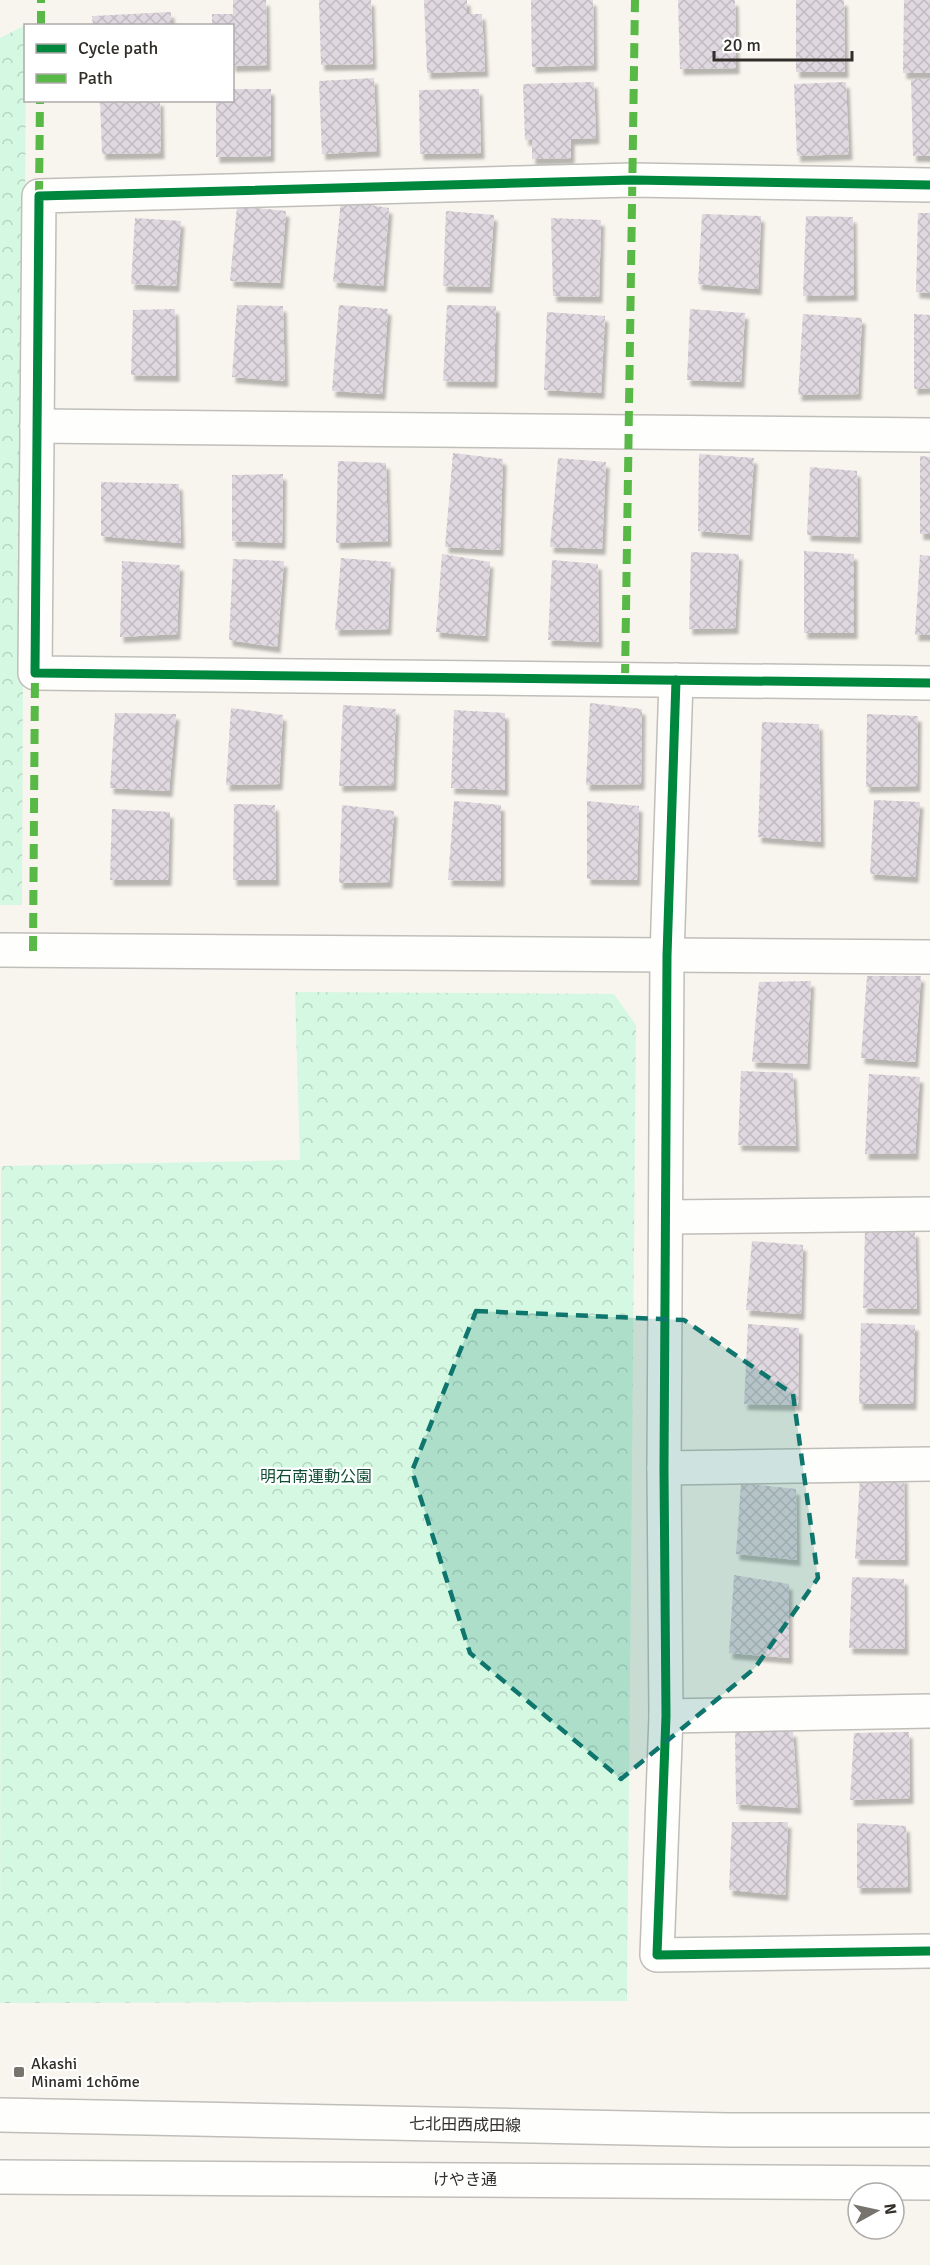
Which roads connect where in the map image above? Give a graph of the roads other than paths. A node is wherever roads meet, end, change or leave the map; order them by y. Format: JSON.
{"nodes":[{"id":1,"x":930,"y":185,"type":"edge"},
{"id":2,"x":37,"y":426,"type":"junction"},
{"id":3,"x":930,"y":435,"type":"edge"},
{"id":4,"x":676,"y":680,"type":"junction"},
{"id":5,"x":930,"y":684,"type":"edge"},
{"id":6,"x":0,"y":950,"type":"edge"},
{"id":7,"x":667,"y":956,"type":"junction"},
{"id":8,"x":930,"y":957,"type":"edge"},
{"id":9,"x":930,"y":1214,"type":"edge"},
{"id":10,"x":667,"y":1217,"type":"junction"},
{"id":11,"x":930,"y":1464,"type":"edge"},
{"id":12,"x":664,"y":1468,"type":"junction"},
{"id":13,"x":930,"y":1711,"type":"edge"},
{"id":14,"x":666,"y":1716,"type":"junction"},
{"id":15,"x":930,"y":1950,"type":"edge"},
{"id":16,"x":0,"y":2115,"type":"edge"},
{"id":17,"x":930,"y":2130,"type":"edge"},
{"id":18,"x":0,"y":2177,"type":"edge"},
{"id":19,"x":930,"y":2183,"type":"edge"}],
"edges":[{"from":1,"to":2,"type":"street"},
{"from":2,"to":3,"type":"street"},
{"from":2,"to":4,"type":"street"},
{"from":4,"to":5,"type":"street"},
{"from":4,"to":7,"type":"street"},
{"from":6,"to":7,"type":"street"},
{"from":7,"to":8,"type":"street"},
{"from":7,"to":10,"type":"street"},
{"from":9,"to":10,"type":"street"},
{"from":10,"to":12,"type":"street"},
{"from":11,"to":12,"type":"street"},
{"from":12,"to":14,"type":"street"},
{"from":13,"to":14,"type":"street"},
{"from":14,"to":15,"type":"street"},
{"from":16,"to":17,"type":"street","name":"七北田西成田線"},
{"from":18,"to":19,"type":"street","name":"けやき通"}]}
